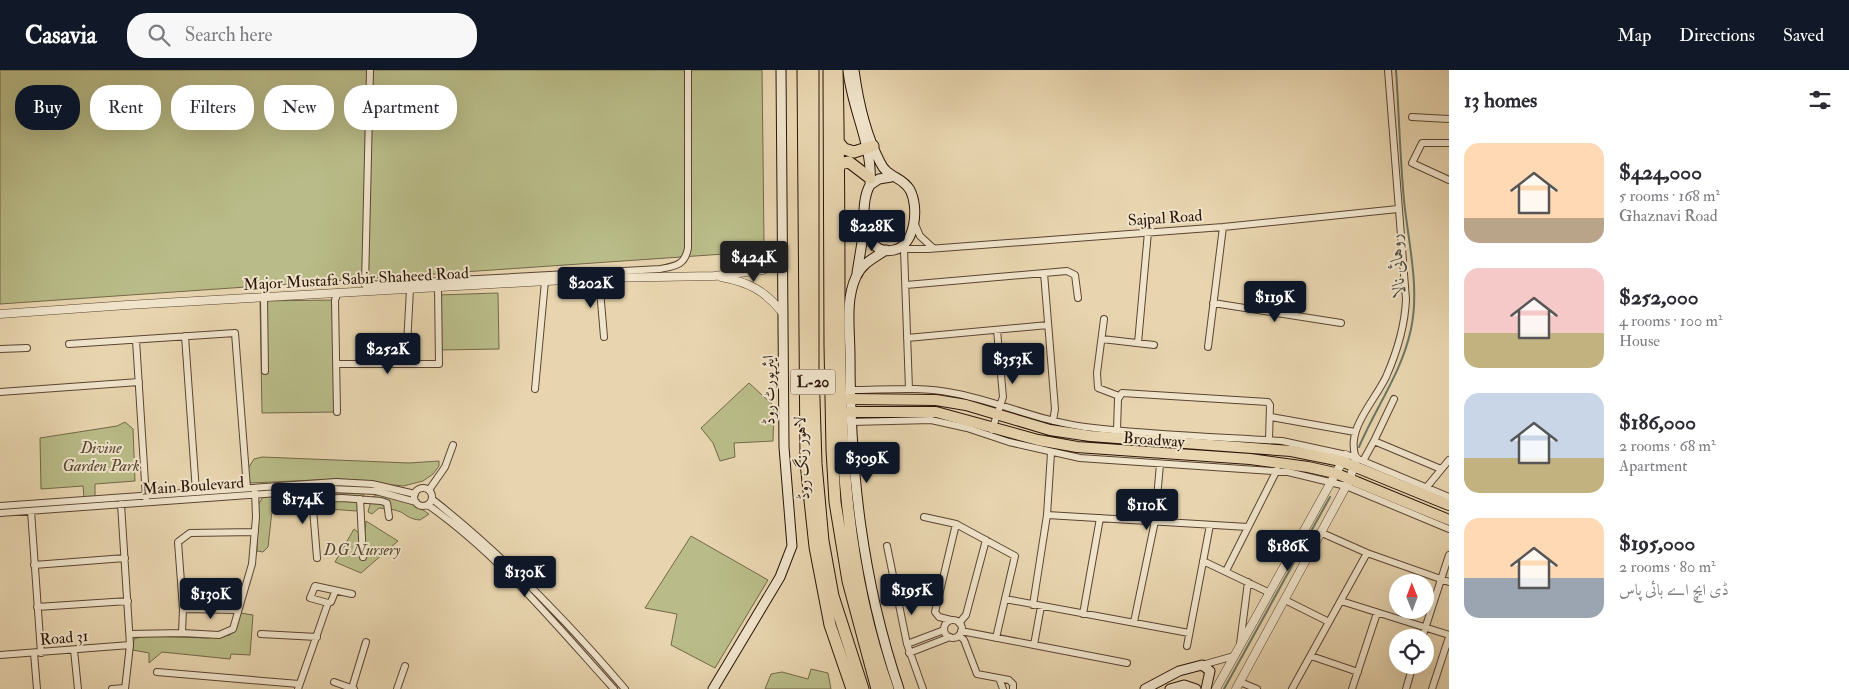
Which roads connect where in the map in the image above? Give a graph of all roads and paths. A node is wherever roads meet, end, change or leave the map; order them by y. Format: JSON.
{"nodes":[{"id":1,"x":370,"y":70,"type":"edge"},
{"id":2,"x":688,"y":70,"type":"edge"},
{"id":3,"x":781,"y":70,"type":"edge"},
{"id":4,"x":803,"y":70,"type":"edge"},
{"id":5,"x":813,"y":70,"type":"edge"},
{"id":6,"x":829,"y":70,"type":"edge"},
{"id":7,"x":837,"y":70,"type":"edge"},
{"id":8,"x":848,"y":70,"type":"edge"},
{"id":9,"x":854,"y":70,"type":"edge"},
{"id":10,"x":1388,"y":70,"type":"edge"},
{"id":11,"x":1412,"y":117,"type":"dead end"},
{"id":12,"x":1449,"y":119,"type":"edge"},
{"id":13,"x":839,"y":143,"type":"junction"},
{"id":14,"x":1449,"y":143,"type":"edge"},
{"id":15,"x":870,"y":147,"type":"junction"},
{"id":16,"x":839,"y":164,"type":"junction"},
{"id":17,"x":891,"y":177,"type":"junction"},
{"id":18,"x":1449,"y":180,"type":"edge"},
{"id":19,"x":870,"y":181,"type":"junction"},
{"id":20,"x":1398,"y":209,"type":"junction"},
{"id":21,"x":914,"y":222,"type":"junction"},
{"id":22,"x":865,"y":227,"type":"junction"},
{"id":23,"x":1223,"y":228,"type":"junction"},
{"id":24,"x":1148,"y":232,"type":"junction"},
{"id":25,"x":933,"y":248,"type":"junction"},
{"id":26,"x":886,"y":250,"type":"junction"},
{"id":27,"x":900,"y":250,"type":"junction"},
{"id":28,"x":782,"y":261,"type":"junction"},
{"id":29,"x":1044,"y":273,"type":"junction"},
{"id":30,"x":857,"y":274,"type":"junction"},
{"id":31,"x":714,"y":276,"type":"junction"},
{"id":32,"x":599,"y":278,"type":"junction"},
{"id":33,"x":545,"y":281,"type":"junction"},
{"id":34,"x":906,"y":285,"type":"junction"},
{"id":35,"x":438,"y":287,"type":"junction"},
{"id":36,"x":410,"y":289,"type":"junction"},
{"id":37,"x":338,"y":293,"type":"junction"},
{"id":38,"x":264,"y":297,"type":"junction"},
{"id":39,"x":1078,"y":298,"type":"dead end"},
{"id":40,"x":1213,"y":303,"type":"junction"},
{"id":41,"x":782,"y":312,"type":"junction"},
{"id":42,"x":0,"y":314,"type":"edge"},
{"id":43,"x":1104,"y":319,"type":"dead end"},
{"id":44,"x":1341,"y":323,"type":"dead end"},
{"id":45,"x":1048,"y":325,"type":"junction"},
{"id":46,"x":997,"y":330,"type":"junction"},
{"id":47,"x":185,"y":336,"type":"junction"},
{"id":48,"x":604,"y":337,"type":"dead end"},
{"id":49,"x":907,"y":338,"type":"junction"},
{"id":50,"x":1102,"y":339,"type":"junction"},
{"id":51,"x":136,"y":340,"type":"junction"},
{"id":52,"x":1138,"y":343,"type":"junction"},
{"id":53,"x":69,"y":344,"type":"dead end"},
{"id":54,"x":1154,"y":345,"type":"dead end"},
{"id":55,"x":1208,"y":347,"type":"dead end"},
{"id":56,"x":27,"y":348,"type":"dead end"},
{"id":57,"x":0,"y":349,"type":"edge"},
{"id":58,"x":337,"y":364,"type":"junction"},
{"id":59,"x":406,"y":364,"type":"junction"},
{"id":60,"x":265,"y":371,"type":"dead end"},
{"id":61,"x":139,"y":382,"type":"junction"},
{"id":62,"x":535,"y":389,"type":"dead end"},
{"id":63,"x":909,"y":389,"type":"junction"},
{"id":64,"x":0,"y":392,"type":"edge"},
{"id":65,"x":850,"y":394,"type":"junction"},
{"id":66,"x":1119,"y":396,"type":"junction"},
{"id":67,"x":1394,"y":400,"type":"dead end"},
{"id":68,"x":999,"y":411,"type":"junction"},
{"id":69,"x":337,"y":412,"type":"dead end"},
{"id":70,"x":851,"y":417,"type":"junction"},
{"id":71,"x":1271,"y":417,"type":"junction"},
{"id":72,"x":1054,"y":421,"type":"junction"},
{"id":73,"x":1116,"y":430,"type":"junction"},
{"id":74,"x":991,"y":431,"type":"junction"},
{"id":75,"x":1355,"y":432,"type":"junction"},
{"id":76,"x":1269,"y":440,"type":"junction"},
{"id":77,"x":1374,"y":441,"type":"junction"},
{"id":78,"x":453,"y":445,"type":"dead end"},
{"id":79,"x":1051,"y":453,"type":"junction"},
{"id":80,"x":1346,"y":455,"type":"junction"},
{"id":81,"x":1449,"y":460,"type":"edge"},
{"id":82,"x":1358,"y":462,"type":"junction"},
{"id":83,"x":1160,"y":464,"type":"junction"},
{"id":84,"x":1441,"y":469,"type":"junction"},
{"id":85,"x":1277,"y":470,"type":"junction"},
{"id":86,"x":1333,"y":477,"type":"junction"},
{"id":87,"x":1348,"y":482,"type":"junction"},
{"id":88,"x":372,"y":487,"type":"junction"},
{"id":89,"x":247,"y":488,"type":"junction"},
{"id":90,"x":1426,"y":488,"type":"junction"},
{"id":91,"x":255,"y":490,"type":"junction"},
{"id":92,"x":312,"y":490,"type":"junction"},
{"id":93,"x":429,"y":490,"type":"junction"},
{"id":94,"x":196,"y":492,"type":"junction"},
{"id":95,"x":415,"y":494,"type":"junction"},
{"id":96,"x":1449,"y":497,"type":"edge"},
{"id":97,"x":146,"y":499,"type":"junction"},
{"id":98,"x":312,"y":499,"type":"junction"},
{"id":99,"x":360,"y":499,"type":"junction"},
{"id":100,"x":369,"y":500,"type":"junction"},
{"id":101,"x":416,"y":502,"type":"junction"},
{"id":102,"x":430,"y":502,"type":"junction"},
{"id":103,"x":121,"y":504,"type":"junction"},
{"id":104,"x":1449,"y":505,"type":"edge"},
{"id":105,"x":0,"y":506,"type":"edge"},
{"id":106,"x":31,"y":511,"type":"junction"},
{"id":107,"x":0,"y":513,"type":"edge"},
{"id":108,"x":1047,"y":515,"type":"junction"},
{"id":109,"x":389,"y":517,"type":"dead end"},
{"id":110,"x":924,"y":517,"type":"dead end"},
{"id":111,"x":1100,"y":518,"type":"junction"},
{"id":112,"x":1449,"y":520,"type":"edge"},
{"id":113,"x":1155,"y":521,"type":"junction"},
{"id":114,"x":956,"y":524,"type":"junction"},
{"id":115,"x":1210,"y":525,"type":"junction"},
{"id":116,"x":1248,"y":528,"type":"junction"},
{"id":117,"x":1449,"y":529,"type":"edge"},
{"id":118,"x":255,"y":532,"type":"junction"},
{"id":119,"x":1322,"y":533,"type":"junction"},
{"id":120,"x":986,"y":540,"type":"junction"},
{"id":121,"x":887,"y":546,"type":"dead end"},
{"id":122,"x":1367,"y":553,"type":"junction"},
{"id":123,"x":1449,"y":555,"type":"edge"},
{"id":124,"x":363,"y":557,"type":"dead end"},
{"id":125,"x":125,"y":558,"type":"junction"},
{"id":126,"x":317,"y":558,"type":"dead end"},
{"id":127,"x":1203,"y":561,"type":"junction"},
{"id":128,"x":34,"y":565,"type":"junction"},
{"id":129,"x":1226,"y":571,"type":"junction"},
{"id":130,"x":1441,"y":578,"type":"junction"},
{"id":131,"x":1248,"y":582,"type":"junction"},
{"id":132,"x":1449,"y":582,"type":"edge"},
{"id":133,"x":335,"y":592,"type":"junction"},
{"id":134,"x":1270,"y":593,"type":"junction"},
{"id":135,"x":352,"y":594,"type":"dead end"},
{"id":136,"x":1006,"y":599,"type":"junction"},
{"id":137,"x":1285,"y":600,"type":"junction"},
{"id":138,"x":128,"y":601,"type":"junction"},
{"id":139,"x":1341,"y":601,"type":"junction"},
{"id":140,"x":328,"y":603,"type":"junction"},
{"id":141,"x":1033,"y":604,"type":"junction"},
{"id":142,"x":1041,"y":606,"type":"junction"},
{"id":143,"x":38,"y":607,"type":"junction"},
{"id":144,"x":183,"y":609,"type":"junction"},
{"id":145,"x":238,"y":610,"type":"junction"},
{"id":146,"x":1377,"y":613,"type":"junction"},
{"id":147,"x":1083,"y":614,"type":"junction"},
{"id":148,"x":952,"y":620,"type":"junction"},
{"id":149,"x":1134,"y":622,"type":"junction"},
{"id":150,"x":1328,"y":622,"type":"junction"},
{"id":151,"x":959,"y":623,"type":"junction"},
{"id":152,"x":1425,"y":627,"type":"junction"},
{"id":153,"x":944,"y":630,"type":"junction"},
{"id":154,"x":182,"y":633,"type":"junction"},
{"id":155,"x":960,"y":633,"type":"junction"},
{"id":156,"x":1189,"y":633,"type":"junction"},
{"id":157,"x":130,"y":634,"type":"junction"},
{"id":158,"x":261,"y":634,"type":"dead end"},
{"id":159,"x":1449,"y":636,"type":"edge"},
{"id":160,"x":317,"y":637,"type":"junction"},
{"id":161,"x":950,"y":637,"type":"junction"},
{"id":162,"x":996,"y":638,"type":"junction"},
{"id":163,"x":366,"y":642,"type":"dead end"},
{"id":164,"x":130,"y":644,"type":"junction"},
{"id":165,"x":907,"y":644,"type":"junction"},
{"id":166,"x":1034,"y":645,"type":"junction"},
{"id":167,"x":1187,"y":646,"type":"dead end"},
{"id":168,"x":1240,"y":646,"type":"junction"},
{"id":169,"x":836,"y":647,"type":"junction"},
{"id":170,"x":74,"y":650,"type":"junction"},
{"id":171,"x":37,"y":653,"type":"junction"},
{"id":172,"x":909,"y":653,"type":"junction"},
{"id":173,"x":0,"y":655,"type":"edge"},
{"id":174,"x":1234,"y":656,"type":"junction"},
{"id":175,"x":1311,"y":656,"type":"junction"},
{"id":176,"x":1127,"y":663,"type":"dead end"},
{"id":177,"x":405,"y":666,"type":"dead end"},
{"id":178,"x":1202,"y":666,"type":"junction"},
{"id":179,"x":158,"y":672,"type":"dead end"},
{"id":180,"x":1358,"y":672,"type":"junction"},
{"id":181,"x":1410,"y":674,"type":"edge"},
{"id":182,"x":999,"y":678,"type":"junction"},
{"id":183,"x":334,"y":682,"type":"dead end"},
{"id":184,"x":299,"y":686,"type":"edge"},
{"id":185,"x":1238,"y":686,"type":"edge"},
{"id":186,"x":354,"y":688,"type":"edge"},
{"id":187,"x":37,"y":689,"type":"edge"},
{"id":188,"x":78,"y":689,"type":"edge"},
{"id":189,"x":112,"y":689,"type":"edge"},
{"id":190,"x":125,"y":689,"type":"edge"},
{"id":191,"x":398,"y":689,"type":"edge"},
{"id":192,"x":614,"y":689,"type":"edge"},
{"id":193,"x":625,"y":689,"type":"edge"},
{"id":194,"x":713,"y":689,"type":"edge"},
{"id":195,"x":845,"y":689,"type":"edge"},
{"id":196,"x":852,"y":689,"type":"edge"},
{"id":197,"x":863,"y":689,"type":"edge"},
{"id":198,"x":877,"y":689,"type":"edge"},
{"id":199,"x":888,"y":689,"type":"edge"},
{"id":200,"x":899,"y":689,"type":"edge"},
{"id":201,"x":922,"y":689,"type":"edge"},
{"id":202,"x":1003,"y":689,"type":"edge"},
{"id":203,"x":1013,"y":689,"type":"edge"},
{"id":204,"x":1145,"y":689,"type":"edge"},
{"id":205,"x":1170,"y":689,"type":"edge"},
{"id":206,"x":1196,"y":689,"type":"edge"},
{"id":207,"x":1206,"y":689,"type":"edge"},
{"id":208,"x":1216,"y":689,"type":"edge"},
{"id":209,"x":1256,"y":689,"type":"edge"},
{"id":210,"x":1292,"y":689,"type":"edge"},
{"id":211,"x":1352,"y":689,"type":"edge"},
{"id":212,"x":1406,"y":689,"type":"edge"},
{"id":213,"x":1432,"y":689,"type":"edge"}],
"edges":[{"from":1,"to":2,"type":"street"},
{"from":3,"to":28,"type":"main road","name":"ایئرپورٹ روڈ"},
{"from":4,"to":169,"type":"highway"},
{"from":5,"to":197,"type":"highway","name":"لاہور رنگ روڈ","number":"L-20"},
{"from":6,"to":198,"type":"highway","name":"لاہور رنگ روڈ","number":"L-20"},
{"from":7,"to":13,"type":"highway"},
{"from":8,"to":15,"type":"main road"},
{"from":9,"to":15,"type":"main road"},
{"from":10,"to":20,"type":"street"},
{"from":11,"to":12,"type":"street"},
{"from":13,"to":15,"type":"highway"},
{"from":13,"to":16,"type":"highway"},
{"from":14,"to":18,"type":"street"},
{"from":15,"to":17,"type":"main road"},
{"from":15,"to":19,"type":"main road"},
{"from":16,"to":19,"type":"highway"},
{"from":16,"to":199,"type":"highway"},
{"from":17,"to":19,"type":"main road"},
{"from":17,"to":21,"type":"main road"},
{"from":19,"to":22,"type":"main road"},
{"from":20,"to":23,"type":"street","name":"Sajpal Road"},
{"from":20,"to":75,"type":"street"},
{"from":21,"to":25,"type":"street"},
{"from":21,"to":27,"type":"main road"},
{"from":22,"to":26,"type":"main road"},
{"from":22,"to":30,"type":"main road"},
{"from":23,"to":24,"type":"street","name":"Sajpal Road"},
{"from":23,"to":40,"type":"street"},
{"from":24,"to":25,"type":"street","name":"Sajpal Road"},
{"from":24,"to":52,"type":"street"},
{"from":25,"to":27,"type":"street","name":"Sajpal Road"},
{"from":26,"to":27,"type":"main road"},
{"from":26,"to":30,"type":"main road"},
{"from":27,"to":34,"type":"street"},
{"from":28,"to":31,"type":"street"},
{"from":28,"to":41,"type":"main road","name":"ایئرپورٹ روڈ"},
{"from":29,"to":34,"type":"street"},
{"from":29,"to":39,"type":"street"},
{"from":29,"to":45,"type":"street"},
{"from":30,"to":65,"type":"main road"},
{"from":31,"to":32,"type":"street","name":"Major Mustafa Sabir Shaheed Road"},
{"from":31,"to":41,"type":"street"},
{"from":32,"to":33,"type":"street","name":"Major Mustafa Sabir Shaheed Road"},
{"from":32,"to":48,"type":"street"},
{"from":33,"to":35,"type":"street","name":"Major Mustafa Sabir Shaheed Road"},
{"from":33,"to":62,"type":"street"},
{"from":34,"to":49,"type":"street"},
{"from":35,"to":36,"type":"street","name":"Major Mustafa Sabir Shaheed Road"},
{"from":35,"to":59,"type":"street"},
{"from":36,"to":37,"type":"street","name":"Major Mustafa Sabir Shaheed Road"},
{"from":36,"to":59,"type":"street"},
{"from":37,"to":38,"type":"street","name":"Major Mustafa Sabir Shaheed Road"},
{"from":37,"to":58,"type":"street"},
{"from":38,"to":42,"type":"street","name":"Major Mustafa Sabir Shaheed Road"},
{"from":38,"to":60,"type":"street"},
{"from":40,"to":44,"type":"street"},
{"from":40,"to":55,"type":"street"},
{"from":41,"to":194,"type":"main road","name":"ایئرپورٹ روڈ"},
{"from":43,"to":50,"type":"street"},
{"from":45,"to":46,"type":"street"},
{"from":45,"to":72,"type":"street"},
{"from":46,"to":49,"type":"street"},
{"from":46,"to":68,"type":"street"},
{"from":47,"to":51,"type":"street"},
{"from":47,"to":89,"type":"street"},
{"from":47,"to":94,"type":"street"},
{"from":49,"to":63,"type":"street"},
{"from":50,"to":52,"type":"street"},
{"from":50,"to":66,"type":"street"},
{"from":51,"to":53,"type":"street"},
{"from":51,"to":61,"type":"street"},
{"from":52,"to":54,"type":"street"},
{"from":56,"to":57,"type":"street"},
{"from":58,"to":59,"type":"street"},
{"from":58,"to":69,"type":"street"},
{"from":61,"to":64,"type":"street"},
{"from":61,"to":97,"type":"street"},
{"from":63,"to":65,"type":"street"},
{"from":63,"to":68,"type":"street"},
{"from":65,"to":68,"type":"main road","name":"Broadway"},
{"from":65,"to":70,"type":"main road"},
{"from":66,"to":71,"type":"street"},
{"from":66,"to":73,"type":"street"},
{"from":67,"to":77,"type":"street"},
{"from":68,"to":72,"type":"street"},
{"from":68,"to":74,"type":"street"},
{"from":68,"to":80,"type":"main road","name":"Broadway"},
{"from":70,"to":74,"type":"main road","name":"Broadway"},
{"from":70,"to":200,"type":"main road"},
{"from":71,"to":75,"type":"street"},
{"from":71,"to":76,"type":"street"},
{"from":72,"to":73,"type":"street"},
{"from":73,"to":76,"type":"street"},
{"from":74,"to":79,"type":"street"},
{"from":74,"to":86,"type":"main road","name":"Broadway"},
{"from":75,"to":80,"type":"street"},
{"from":76,"to":80,"type":"street"},
{"from":77,"to":82,"type":"street"},
{"from":77,"to":84,"type":"street"},
{"from":78,"to":93,"type":"street"},
{"from":79,"to":83,"type":"street"},
{"from":79,"to":108,"type":"street"},
{"from":80,"to":82,"type":"main road","name":"Broadway"},
{"from":80,"to":82,"type":"street"},
{"from":80,"to":86,"type":"street"},
{"from":81,"to":84,"type":"street"},
{"from":82,"to":87,"type":"street"},
{"from":82,"to":90,"type":"street"},
{"from":82,"to":104,"type":"main road","name":"Broadway"},
{"from":83,"to":85,"type":"street"},
{"from":83,"to":113,"type":"street"},
{"from":84,"to":90,"type":"street"},
{"from":85,"to":86,"type":"street"},
{"from":85,"to":116,"type":"street"},
{"from":86,"to":87,"type":"main road","name":"Broadway"},
{"from":86,"to":134,"type":"street"},
{"from":87,"to":112,"type":"main road","name":"Broadway"},
{"from":87,"to":117,"type":"street"},
{"from":87,"to":119,"type":"street"},
{"from":88,"to":91,"type":"street","name":"Main Boulevard"},
{"from":88,"to":92,"type":"street","name":"Main Boulevard"},
{"from":88,"to":95,"type":"street","name":"Main Boulevard"},
{"from":88,"to":100,"type":"street"},
{"from":88,"to":101,"type":"street","name":"Main Boulevard"},
{"from":89,"to":91,"type":"street","name":"Main Boulevard"},
{"from":89,"to":94,"type":"street","name":"Main Boulevard"},
{"from":90,"to":96,"type":"street"},
{"from":91,"to":92,"type":"street","name":"Main Boulevard"},
{"from":91,"to":97,"type":"street","name":"Main Boulevard"},
{"from":91,"to":118,"type":"street"},
{"from":92,"to":98,"type":"street"},
{"from":93,"to":95,"type":"street"},
{"from":93,"to":102,"type":"street"},
{"from":94,"to":97,"type":"street","name":"Main Boulevard"},
{"from":95,"to":101,"type":"street"},
{"from":97,"to":103,"type":"street","name":"Main Boulevard"},
{"from":97,"to":105,"type":"street","name":"Main Boulevard"},
{"from":98,"to":99,"type":"street"},
{"from":98,"to":126,"type":"street"},
{"from":99,"to":100,"type":"street"},
{"from":99,"to":124,"type":"street"},
{"from":100,"to":109,"type":"street"},
{"from":101,"to":102,"type":"street"},
{"from":102,"to":192,"type":"street"},
{"from":102,"to":193,"type":"street"},
{"from":103,"to":106,"type":"street","name":"Main Boulevard"},
{"from":103,"to":125,"type":"street"},
{"from":106,"to":107,"type":"street","name":"Main Boulevard"},
{"from":106,"to":128,"type":"street"},
{"from":108,"to":111,"type":"street"},
{"from":108,"to":141,"type":"street"},
{"from":110,"to":114,"type":"street"},
{"from":111,"to":113,"type":"street"},
{"from":111,"to":147,"type":"street"},
{"from":113,"to":115,"type":"street"},
{"from":113,"to":149,"type":"street"},
{"from":114,"to":120,"type":"street"},
{"from":114,"to":148,"type":"street"},
{"from":115,"to":116,"type":"street"},
{"from":115,"to":127,"type":"street"},
{"from":116,"to":129,"type":"street"},
{"from":118,"to":144,"type":"street"},
{"from":118,"to":145,"type":"street"},
{"from":119,"to":122,"type":"street"},
{"from":119,"to":137,"type":"street"},
{"from":120,"to":136,"type":"street"},
{"from":120,"to":151,"type":"street"},
{"from":121,"to":165,"type":"street"},
{"from":122,"to":130,"type":"street"},
{"from":122,"to":139,"type":"street"},
{"from":123,"to":130,"type":"street"},
{"from":125,"to":128,"type":"street"},
{"from":125,"to":138,"type":"street"},
{"from":127,"to":129,"type":"street"},
{"from":127,"to":156,"type":"street"},
{"from":128,"to":143,"type":"street"},
{"from":129,"to":131,"type":"street"},
{"from":130,"to":132,"type":"street"},
{"from":130,"to":152,"type":"street"},
{"from":131,"to":134,"type":"street"},
{"from":131,"to":168,"type":"street"},
{"from":133,"to":135,"type":"street"},
{"from":133,"to":140,"type":"street"},
{"from":133,"to":140,"type":"street"},
{"from":134,"to":168,"type":"street"},
{"from":136,"to":141,"type":"street"},
{"from":136,"to":162,"type":"street"},
{"from":137,"to":150,"type":"street"},
{"from":137,"to":185,"type":"street"},
{"from":138,"to":143,"type":"street"},
{"from":138,"to":157,"type":"street"},
{"from":139,"to":146,"type":"street"},
{"from":139,"to":150,"type":"street"},
{"from":140,"to":160,"type":"street"},
{"from":141,"to":142,"type":"street"},
{"from":142,"to":147,"type":"street"},
{"from":142,"to":166,"type":"street"},
{"from":143,"to":171,"type":"street"},
{"from":144,"to":145,"type":"street"},
{"from":144,"to":154,"type":"street"},
{"from":145,"to":154,"type":"street"},
{"from":146,"to":152,"type":"street"},
{"from":146,"to":180,"type":"street"},
{"from":147,"to":149,"type":"street"},
{"from":148,"to":151,"type":"street"},
{"from":148,"to":153,"type":"street"},
{"from":149,"to":156,"type":"street"},
{"from":150,"to":175,"type":"street"},
{"from":151,"to":155,"type":"street"},
{"from":152,"to":159,"type":"street"},
{"from":153,"to":161,"type":"street"},
{"from":153,"to":165,"type":"street"},
{"from":154,"to":157,"type":"street"},
{"from":155,"to":161,"type":"street"},
{"from":155,"to":162,"type":"street"},
{"from":155,"to":182,"type":"street"},
{"from":156,"to":167,"type":"street"},
{"from":157,"to":164,"type":"street"},
{"from":158,"to":160,"type":"street"},
{"from":159,"to":213,"type":"street"},
{"from":160,"to":184,"type":"street"},
{"from":161,"to":172,"type":"street"},
{"from":162,"to":166,"type":"street"},
{"from":163,"to":186,"type":"street"},
{"from":164,"to":170,"type":"street","name":"Road 31"},
{"from":164,"to":190,"type":"street"},
{"from":165,"to":172,"type":"street"},
{"from":166,"to":176,"type":"street"},
{"from":168,"to":174,"type":"street"},
{"from":169,"to":195,"type":"highway"},
{"from":169,"to":196,"type":"highway"},
{"from":170,"to":171,"type":"street","name":"Road 31"},
{"from":170,"to":188,"type":"street"},
{"from":171,"to":173,"type":"street","name":"Road 31"},
{"from":171,"to":187,"type":"street"},
{"from":172,"to":201,"type":"street"},
{"from":174,"to":178,"type":"street"},
{"from":174,"to":208,"type":"street"},
{"from":175,"to":180,"type":"street"},
{"from":175,"to":210,"type":"street"},
{"from":177,"to":191,"type":"street"},
{"from":178,"to":204,"type":"main road"},
{"from":178,"to":207,"type":"main road"},
{"from":179,"to":184,"type":"street"},
{"from":180,"to":211,"type":"street"},
{"from":181,"to":212,"type":"street"},
{"from":182,"to":202,"type":"street"},
{"from":182,"to":203,"type":"street"},
{"from":183,"to":186,"type":"street"},
{"from":185,"to":209,"type":"street"},
{"from":189,"to":190,"type":"street"},
{"from":205,"to":206,"type":"main road"}]}
